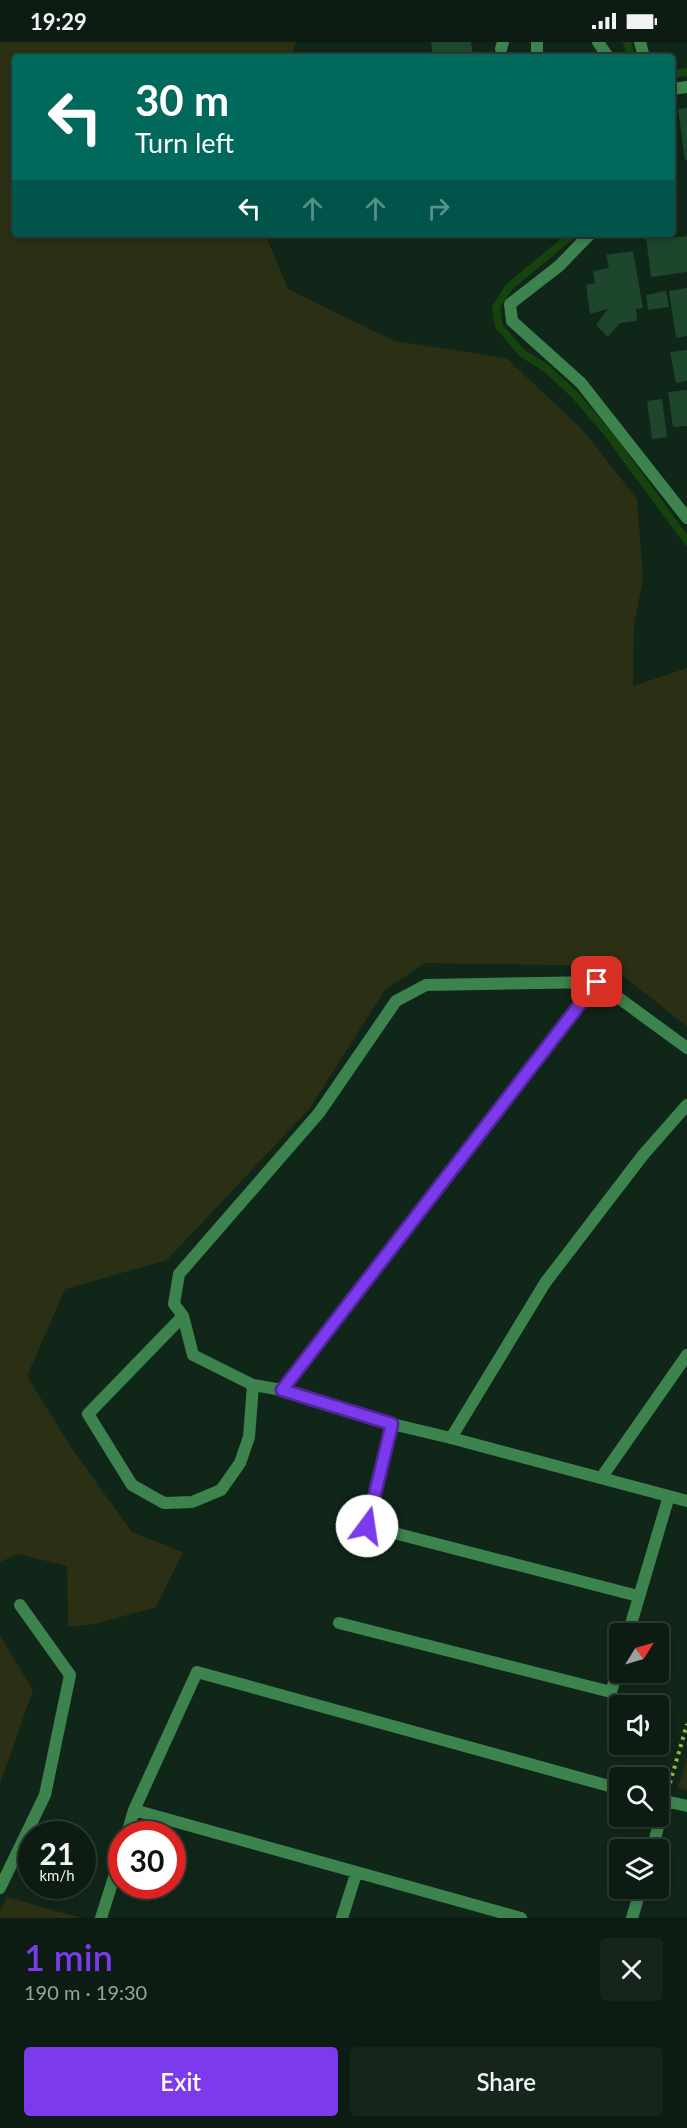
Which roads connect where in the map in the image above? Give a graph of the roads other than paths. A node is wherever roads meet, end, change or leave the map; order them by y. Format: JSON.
{"nodes":[{"id":1,"x":587,"y":237,"type":"edge"},
{"id":2,"x":687,"y":518,"type":"edge"},
{"id":3,"x":597,"y":982,"type":"junction"},
{"id":4,"x":687,"y":1048,"type":"edge"},
{"id":5,"x":687,"y":1105,"type":"edge"},
{"id":6,"x":183,"y":1316,"type":"junction"},
{"id":7,"x":687,"y":1355,"type":"edge"},
{"id":8,"x":253,"y":1385,"type":"junction"},
{"id":9,"x":282,"y":1390,"type":"junction"},
{"id":10,"x":392,"y":1424,"type":"junction"},
{"id":11,"x":451,"y":1438,"type":"junction"},
{"id":12,"x":601,"y":1478,"type":"junction"},
{"id":13,"x":669,"y":1496,"type":"junction"},
{"id":14,"x":687,"y":1501,"type":"edge"},
{"id":15,"x":638,"y":1596,"type":"junction"},
{"id":16,"x":20,"y":1605,"type":"dead end"},
{"id":17,"x":339,"y":1623,"type":"dead end"},
{"id":18,"x":631,"y":1623,"type":"edge"},
{"id":19,"x":614,"y":1683,"type":"edge"},
{"id":20,"x":609,"y":1786,"type":"edge"},
{"id":21,"x":669,"y":1802,"type":"edge"},
{"id":22,"x":687,"y":1806,"type":"edge"},
{"id":23,"x":134,"y":1810,"type":"junction"},
{"id":24,"x":131,"y":1821,"type":"edge"},
{"id":25,"x":356,"y":1874,"type":"junction"},
{"id":26,"x":0,"y":1888,"type":"edge"},
{"id":27,"x":108,"y":1896,"type":"edge"},
{"id":28,"x":638,"y":1899,"type":"edge"},
{"id":29,"x":101,"y":1918,"type":"edge"},
{"id":30,"x":342,"y":1918,"type":"edge"},
{"id":31,"x":521,"y":1918,"type":"edge"},
{"id":32,"x":632,"y":1918,"type":"edge"}],
"edges":[{"from":1,"to":2,"type":"street"},
{"from":3,"to":4,"type":"street"},
{"from":3,"to":6,"type":"street"},
{"from":3,"to":9,"type":"street"},
{"from":5,"to":11,"type":"street"},
{"from":6,"to":8,"type":"street"},
{"from":6,"to":8,"type":"street"},
{"from":7,"to":12,"type":"street"},
{"from":8,"to":9,"type":"street"},
{"from":9,"to":10,"type":"street"},
{"from":10,"to":11,"type":"street"},
{"from":10,"to":15,"type":"street"},
{"from":11,"to":12,"type":"street"},
{"from":12,"to":13,"type":"street"},
{"from":13,"to":14,"type":"street"},
{"from":13,"to":15,"type":"street"},
{"from":15,"to":18,"type":"street"},
{"from":16,"to":26,"type":"street"},
{"from":17,"to":19,"type":"street"},
{"from":20,"to":23,"type":"street"},
{"from":21,"to":22,"type":"street"},
{"from":23,"to":24,"type":"street"},
{"from":23,"to":25,"type":"street"},
{"from":25,"to":30,"type":"street"},
{"from":25,"to":31,"type":"street"},
{"from":27,"to":29,"type":"street"},
{"from":28,"to":32,"type":"street"}]}
